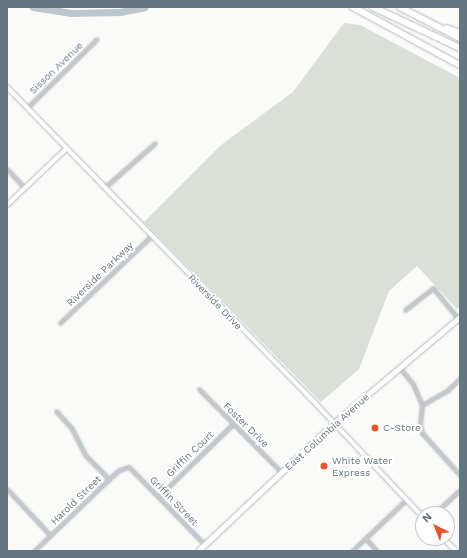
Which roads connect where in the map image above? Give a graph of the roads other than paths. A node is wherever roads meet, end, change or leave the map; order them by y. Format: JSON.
{"nodes":[{"id":1,"x":353,"y":7,"type":"edge"},
{"id":2,"x":373,"y":7,"type":"edge"},
{"id":3,"x":400,"y":7,"type":"edge"},
{"id":4,"x":417,"y":16,"type":"junction"},
{"id":5,"x":460,"y":33,"type":"edge"},
{"id":6,"x":460,"y":38,"type":"edge"},
{"id":7,"x":97,"y":39,"type":"dead end"},
{"id":8,"x":460,"y":48,"type":"edge"},
{"id":9,"x":460,"y":65,"type":"edge"},
{"id":10,"x":7,"y":87,"type":"edge"},
{"id":11,"x":26,"y":108,"type":"junction"},
{"id":12,"x":156,"y":143,"type":"dead end"},
{"id":13,"x":66,"y":149,"type":"junction"},
{"id":14,"x":7,"y":169,"type":"edge"},
{"id":15,"x":25,"y":188,"type":"junction"},
{"id":16,"x":104,"y":188,"type":"junction"},
{"id":17,"x":7,"y":205,"type":"edge"},
{"id":18,"x":150,"y":236,"type":"junction"},
{"id":19,"x":405,"y":310,"type":"dead end"},
{"id":20,"x":460,"y":319,"type":"edge"},
{"id":21,"x":60,"y":323,"type":"dead end"},
{"id":22,"x":400,"y":368,"type":"junction"},
{"id":23,"x":460,"y":378,"type":"edge"},
{"id":24,"x":199,"y":389,"type":"dead end"},
{"id":25,"x":422,"y":405,"type":"junction"},
{"id":26,"x":56,"y":411,"type":"dead end"},
{"id":27,"x":334,"y":423,"type":"junction"},
{"id":28,"x":233,"y":424,"type":"junction"},
{"id":29,"x":132,"y":469,"type":"joint"},
{"id":30,"x":281,"y":472,"type":"junction"},
{"id":31,"x":460,"y":475,"type":"edge"},
{"id":32,"x":109,"y":479,"type":"junction"},
{"id":33,"x":7,"y":489,"type":"edge"},
{"id":34,"x":460,"y":490,"type":"edge"},
{"id":35,"x":159,"y":496,"type":"junction"},
{"id":36,"x":406,"y":500,"type":"junction"},
{"id":37,"x":443,"y":506,"type":"edge"},
{"id":38,"x":415,"y":509,"type":"edge"},
{"id":39,"x":50,"y":535,"type":"junction"},
{"id":40,"x":365,"y":538,"type":"junction"},
{"id":41,"x":205,"y":544,"type":"junction"},
{"id":42,"x":34,"y":551,"type":"edge"},
{"id":43,"x":198,"y":551,"type":"edge"},
{"id":44,"x":352,"y":551,"type":"edge"},
{"id":45,"x":377,"y":551,"type":"edge"}],
"edges":[{"from":1,"to":9,"type":"highway"},
{"from":2,"to":8,"type":"highway"},
{"from":3,"to":4,"type":"highway"},
{"from":4,"to":5,"type":"highway"},
{"from":4,"to":6,"type":"highway"},
{"from":7,"to":11,"type":"street","name":"Sisson Avenue"},
{"from":10,"to":11,"type":"street","name":"Riverside Drive"},
{"from":11,"to":13,"type":"street","name":"Riverside Drive"},
{"from":12,"to":16,"type":"street"},
{"from":13,"to":15,"type":"street"},
{"from":13,"to":16,"type":"street","name":"Riverside Drive"},
{"from":14,"to":15,"type":"street"},
{"from":15,"to":17,"type":"street"},
{"from":16,"to":18,"type":"street","name":"Riverside Drive"},
{"from":18,"to":21,"type":"street","name":"Riverside Parkway"},
{"from":18,"to":27,"type":"street","name":"Riverside Drive"},
{"from":19,"to":20,"type":"street"},
{"from":20,"to":22,"type":"main road","name":"East Columbia Avenue"},
{"from":22,"to":25,"type":"street"},
{"from":22,"to":27,"type":"main road","name":"East Columbia Avenue"},
{"from":23,"to":25,"type":"street"},
{"from":24,"to":28,"type":"street","name":"Foster Drive"},
{"from":25,"to":31,"type":"street"},
{"from":26,"to":32,"type":"street"},
{"from":27,"to":30,"type":"main road","name":"East Columbia Avenue"},
{"from":27,"to":36,"type":"street","name":"Riverside Drive"},
{"from":28,"to":30,"type":"street","name":"Foster Drive"},
{"from":28,"to":35,"type":"street","name":"Griffin Court"},
{"from":29,"to":32,"type":"street","name":"Harold Street"},
{"from":29,"to":35,"type":"street","name":"Griffin Street"},
{"from":30,"to":41,"type":"main road","name":"East Columbia Avenue"},
{"from":32,"to":39,"type":"street","name":"Harold Street"},
{"from":33,"to":39,"type":"street"},
{"from":34,"to":37,"type":"street"},
{"from":35,"to":41,"type":"street","name":"Griffin Street"},
{"from":36,"to":38,"type":"street","name":"Riverside Drive"},
{"from":36,"to":40,"type":"street"},
{"from":39,"to":42,"type":"street","name":"Harold Street"},
{"from":40,"to":44,"type":"street"},
{"from":40,"to":45,"type":"street"},
{"from":41,"to":43,"type":"main road","name":"East Columbia Avenue"}]}
